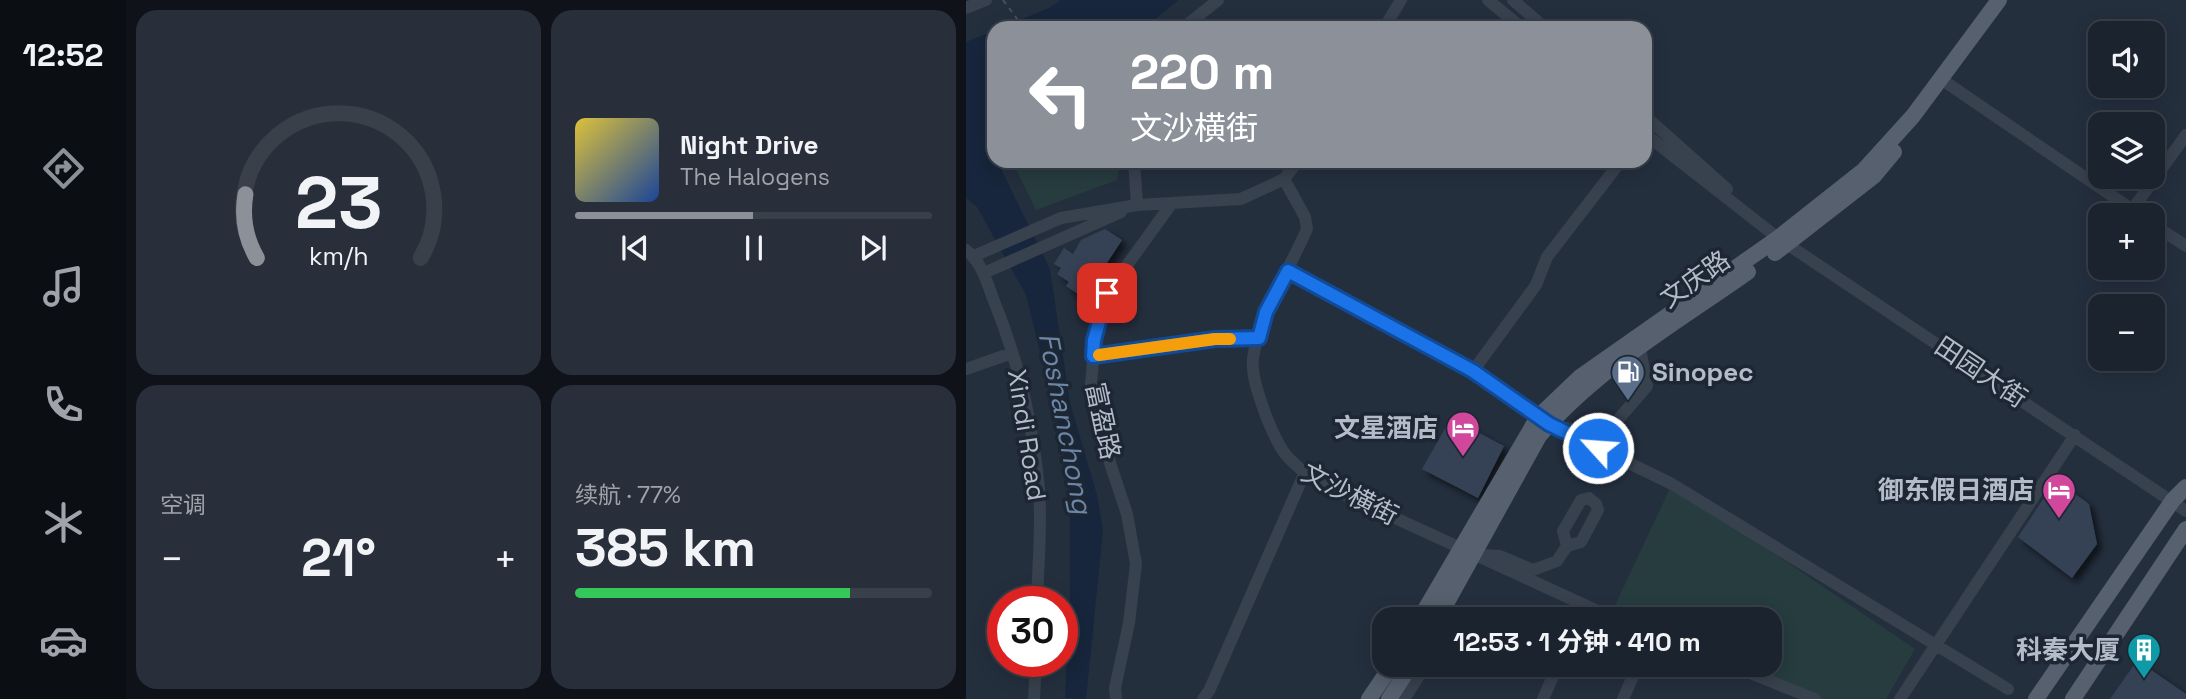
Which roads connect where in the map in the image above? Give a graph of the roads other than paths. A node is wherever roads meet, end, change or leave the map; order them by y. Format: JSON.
{"nodes":[{"id":1,"x":986,"y":0,"type":"edge"},
{"id":2,"x":1218,"y":0,"type":"edge"},
{"id":3,"x":1401,"y":0,"type":"edge"},
{"id":4,"x":1488,"y":0,"type":"edge"},
{"id":5,"x":1513,"y":0,"type":"edge"},
{"id":6,"x":1999,"y":0,"type":"edge"},
{"id":7,"x":2011,"y":0,"type":"edge"},
{"id":8,"x":966,"y":8,"type":"edge"},
{"id":9,"x":1192,"y":21,"type":"edge"},
{"id":10,"x":1388,"y":21,"type":"edge"},
{"id":11,"x":1514,"y":21,"type":"edge"},
{"id":12,"x":1537,"y":21,"type":"edge"},
{"id":13,"x":1945,"y":81,"type":"junction"},
{"id":14,"x":1652,"y":130,"type":"edge"},
{"id":15,"x":2186,"y":135,"type":"edge"},
{"id":16,"x":1134,"y":168,"type":"edge"},
{"id":17,"x":1293,"y":168,"type":"edge"},
{"id":18,"x":1616,"y":168,"type":"edge"},
{"id":19,"x":1284,"y":179,"type":"junction"},
{"id":20,"x":1172,"y":203,"type":"junction"},
{"id":21,"x":2122,"y":203,"type":"edge"},
{"id":22,"x":2142,"y":203,"type":"edge"},
{"id":23,"x":1137,"y":205,"type":"junction"},
{"id":24,"x":2165,"y":232,"type":"edge"},
{"id":25,"x":1784,"y":238,"type":"junction"},
{"id":26,"x":2186,"y":246,"type":"edge"},
{"id":27,"x":970,"y":253,"type":"edge"},
{"id":28,"x":1288,"y":271,"type":"junction"},
{"id":29,"x":984,"y":273,"type":"junction"},
{"id":30,"x":1259,"y":338,"type":"junction"},
{"id":31,"x":1640,"y":348,"type":"junction"},
{"id":32,"x":1013,"y":353,"type":"junction"},
{"id":33,"x":1093,"y":356,"type":"junction"},
{"id":34,"x":966,"y":369,"type":"edge"},
{"id":35,"x":1473,"y":371,"type":"junction"},
{"id":36,"x":1544,"y":421,"type":"junction"},
{"id":37,"x":2075,"y":435,"type":"junction"},
{"id":38,"x":1305,"y":472,"type":"junction"},
{"id":39,"x":2186,"y":486,"type":"edge"},
{"id":40,"x":2179,"y":506,"type":"edge"},
{"id":41,"x":2186,"y":529,"type":"edge"},
{"id":42,"x":1567,"y":546,"type":"dead end"},
{"id":43,"x":1468,"y":551,"type":"junction"},
{"id":44,"x":1037,"y":586,"type":"edge"},
{"id":45,"x":1585,"y":605,"type":"joint"},
{"id":46,"x":1428,"y":607,"type":"edge"},
{"id":47,"x":1443,"y":607,"type":"edge"},
{"id":48,"x":1589,"y":607,"type":"edge"},
{"id":49,"x":1936,"y":645,"type":"junction"},
{"id":50,"x":1035,"y":677,"type":"edge"},
{"id":51,"x":1383,"y":677,"type":"edge"},
{"id":52,"x":1404,"y":677,"type":"edge"},
{"id":53,"x":1418,"y":677,"type":"edge"},
{"id":54,"x":1553,"y":677,"type":"edge"},
{"id":55,"x":1633,"y":677,"type":"edge"},
{"id":56,"x":1760,"y":677,"type":"edge"},
{"id":57,"x":2008,"y":690,"type":"dead end"},
{"id":58,"x":1034,"y":697,"type":"edge"},
{"id":59,"x":1116,"y":699,"type":"edge"},
{"id":60,"x":1203,"y":699,"type":"edge"},
{"id":61,"x":1369,"y":699,"type":"edge"},
{"id":62,"x":1390,"y":699,"type":"edge"},
{"id":63,"x":1404,"y":699,"type":"edge"},
{"id":64,"x":1543,"y":699,"type":"edge"},
{"id":65,"x":1623,"y":699,"type":"edge"},
{"id":66,"x":1815,"y":699,"type":"edge"},
{"id":67,"x":1900,"y":699,"type":"edge"},
{"id":68,"x":2036,"y":699,"type":"edge"},
{"id":69,"x":2073,"y":699,"type":"edge"}],
"edges":[{"from":1,"to":8,"type":"street"},
{"from":2,"to":9,"type":"street"},
{"from":3,"to":10,"type":"street"},
{"from":4,"to":11,"type":"street"},
{"from":5,"to":12,"type":"street"},
{"from":6,"to":13,"type":"main road"},
{"from":7,"to":13,"type":"main road"},
{"from":13,"to":21,"type":"street"},
{"from":13,"to":25,"type":"main road"},
{"from":14,"to":25,"type":"street","name":"田园大街"},
{"from":15,"to":22,"type":"street"},
{"from":16,"to":23,"type":"street"},
{"from":17,"to":19,"type":"street"},
{"from":18,"to":35,"type":"street"},
{"from":19,"to":20,"type":"street"},
{"from":19,"to":28,"type":"street","name":"文沙横街"},
{"from":20,"to":23,"type":"street"},
{"from":20,"to":33,"type":"street","name":"富盈路"},
{"from":23,"to":27,"type":"street"},
{"from":23,"to":29,"type":"street"},
{"from":24,"to":26,"type":"street"},
{"from":25,"to":31,"type":"main road","name":"文庆路"},
{"from":25,"to":36,"type":"main road"},
{"from":25,"to":37,"type":"street","name":"田园大街"},
{"from":27,"to":29,"type":"street","name":"Xindi Road"},
{"from":28,"to":30,"type":"street","name":"文沙横街"},
{"from":28,"to":35,"type":"street"},
{"from":29,"to":32,"type":"street","name":"Xindi Road"},
{"from":30,"to":33,"type":"street"},
{"from":30,"to":38,"type":"street","name":"文沙横街"},
{"from":31,"to":36,"type":"main road","name":"文庆路"},
{"from":31,"to":36,"type":"street"},
{"from":32,"to":34,"type":"street"},
{"from":32,"to":44,"type":"street","name":"Xindi Road"},
{"from":33,"to":59,"type":"street","name":"富盈路"},
{"from":35,"to":36,"type":"street"},
{"from":36,"to":43,"type":"main road"},
{"from":36,"to":49,"type":"street"},
{"from":37,"to":40,"type":"street","name":"田园大街"},
{"from":37,"to":49,"type":"street"},
{"from":38,"to":43,"type":"street","name":"文沙横街"},
{"from":38,"to":60,"type":"street"},
{"from":39,"to":40,"type":"main road"},
{"from":40,"to":68,"type":"main road"},
{"from":41,"to":69,"type":"main road"},
{"from":42,"to":43,"type":"street"},
{"from":43,"to":45,"type":"street","name":"文沙横街"},
{"from":43,"to":46,"type":"main road"},
{"from":43,"to":47,"type":"main road"},
{"from":45,"to":48,"type":"street","name":"文沙横街"},
{"from":49,"to":57,"type":"street"},
{"from":49,"to":67,"type":"street"},
{"from":50,"to":58,"type":"street"},
{"from":51,"to":61,"type":"main road"},
{"from":52,"to":62,"type":"main road"},
{"from":53,"to":63,"type":"street"},
{"from":54,"to":64,"type":"street"},
{"from":55,"to":65,"type":"street"},
{"from":56,"to":66,"type":"street"}]}
